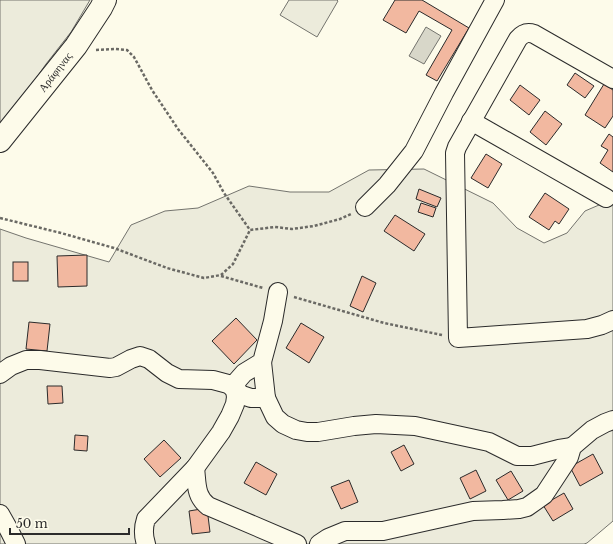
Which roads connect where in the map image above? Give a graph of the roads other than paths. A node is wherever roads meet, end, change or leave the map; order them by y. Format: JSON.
{"nodes":[{"id":1,"x":105,"y":0,"type":"edge"},
{"id":2,"x":495,"y":0,"type":"edge"},
{"id":3,"x":613,"y":79,"type":"edge"},
{"id":4,"x":471,"y":121,"type":"junction"},
{"id":5,"x":0,"y":141,"type":"edge"},
{"id":6,"x":606,"y":198,"type":"dead end"},
{"id":7,"x":365,"y":206,"type":"road end"},
{"id":8,"x":278,"y":292,"type":"road end"},
{"id":9,"x":613,"y":320,"type":"edge"},
{"id":10,"x":262,"y":362,"type":"junction"},
{"id":11,"x":0,"y":374,"type":"edge"},
{"id":12,"x":234,"y":390,"type":"junction"},
{"id":13,"x":266,"y":398,"type":"junction"},
{"id":14,"x":613,"y":420,"type":"edge"},
{"id":15,"x":572,"y":447,"type":"junction"},
{"id":16,"x":195,"y":468,"type":"junction"},
{"id":17,"x":0,"y":514,"type":"edge"},
{"id":18,"x":16,"y":544,"type":"edge"},
{"id":19,"x":146,"y":544,"type":"edge"},
{"id":20,"x":297,"y":544,"type":"edge"},
{"id":21,"x":319,"y":544,"type":"edge"}],
"edges":[{"from":1,"to":5,"type":"main road","name":"Αράφηνας"},
{"from":2,"to":7,"type":"street"},
{"from":3,"to":4,"type":"street"},
{"from":4,"to":6,"type":"street"},
{"from":4,"to":9,"type":"street"},
{"from":8,"to":10,"type":"street"},
{"from":10,"to":12,"type":"street"},
{"from":10,"to":13,"type":"street"},
{"from":11,"to":12,"type":"street"},
{"from":12,"to":13,"type":"street"},
{"from":12,"to":16,"type":"street"},
{"from":13,"to":15,"type":"street"},
{"from":14,"to":15,"type":"street"},
{"from":15,"to":21,"type":"street"},
{"from":16,"to":19,"type":"street"},
{"from":16,"to":20,"type":"street"},
{"from":17,"to":18,"type":"street"}]}
